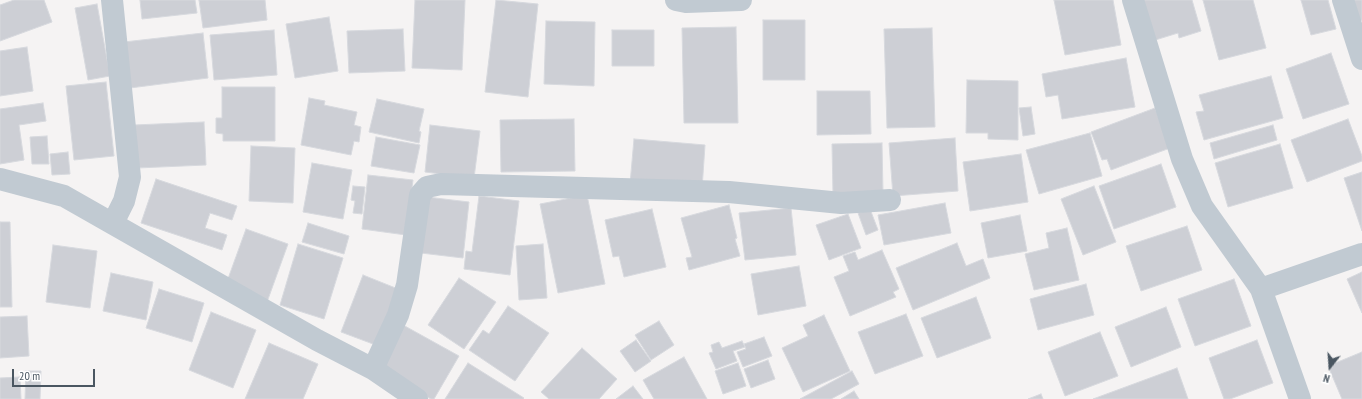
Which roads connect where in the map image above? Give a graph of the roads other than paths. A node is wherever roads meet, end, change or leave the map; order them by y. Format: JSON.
{"nodes":[{"id":1,"x":112,"y":0,"type":"edge"},
{"id":2,"x":683,"y":0,"type":"edge"},
{"id":3,"x":741,"y":0,"type":"edge"},
{"id":4,"x":1133,"y":0,"type":"edge"},
{"id":5,"x":1343,"y":0,"type":"edge"},
{"id":6,"x":1362,"y":59,"type":"edge"},
{"id":7,"x":0,"y":179,"type":"edge"},
{"id":8,"x":890,"y":200,"type":"dead end"},
{"id":9,"x":113,"y":223,"type":"junction"},
{"id":10,"x":1362,"y":254,"type":"edge"},
{"id":11,"x":1261,"y":289,"type":"junction"},
{"id":12,"x":373,"y":370,"type":"junction"},
{"id":13,"x":417,"y":399,"type":"edge"},
{"id":14,"x":1300,"y":399,"type":"edge"}],
"edges":[{"from":1,"to":9,"type":"street"},
{"from":2,"to":3,"type":"street"},
{"from":4,"to":11,"type":"street"},
{"from":5,"to":6,"type":"street"},
{"from":7,"to":9,"type":"street"},
{"from":8,"to":12,"type":"street"},
{"from":9,"to":12,"type":"street"},
{"from":10,"to":11,"type":"street"},
{"from":11,"to":14,"type":"street"},
{"from":12,"to":13,"type":"street"}]}
